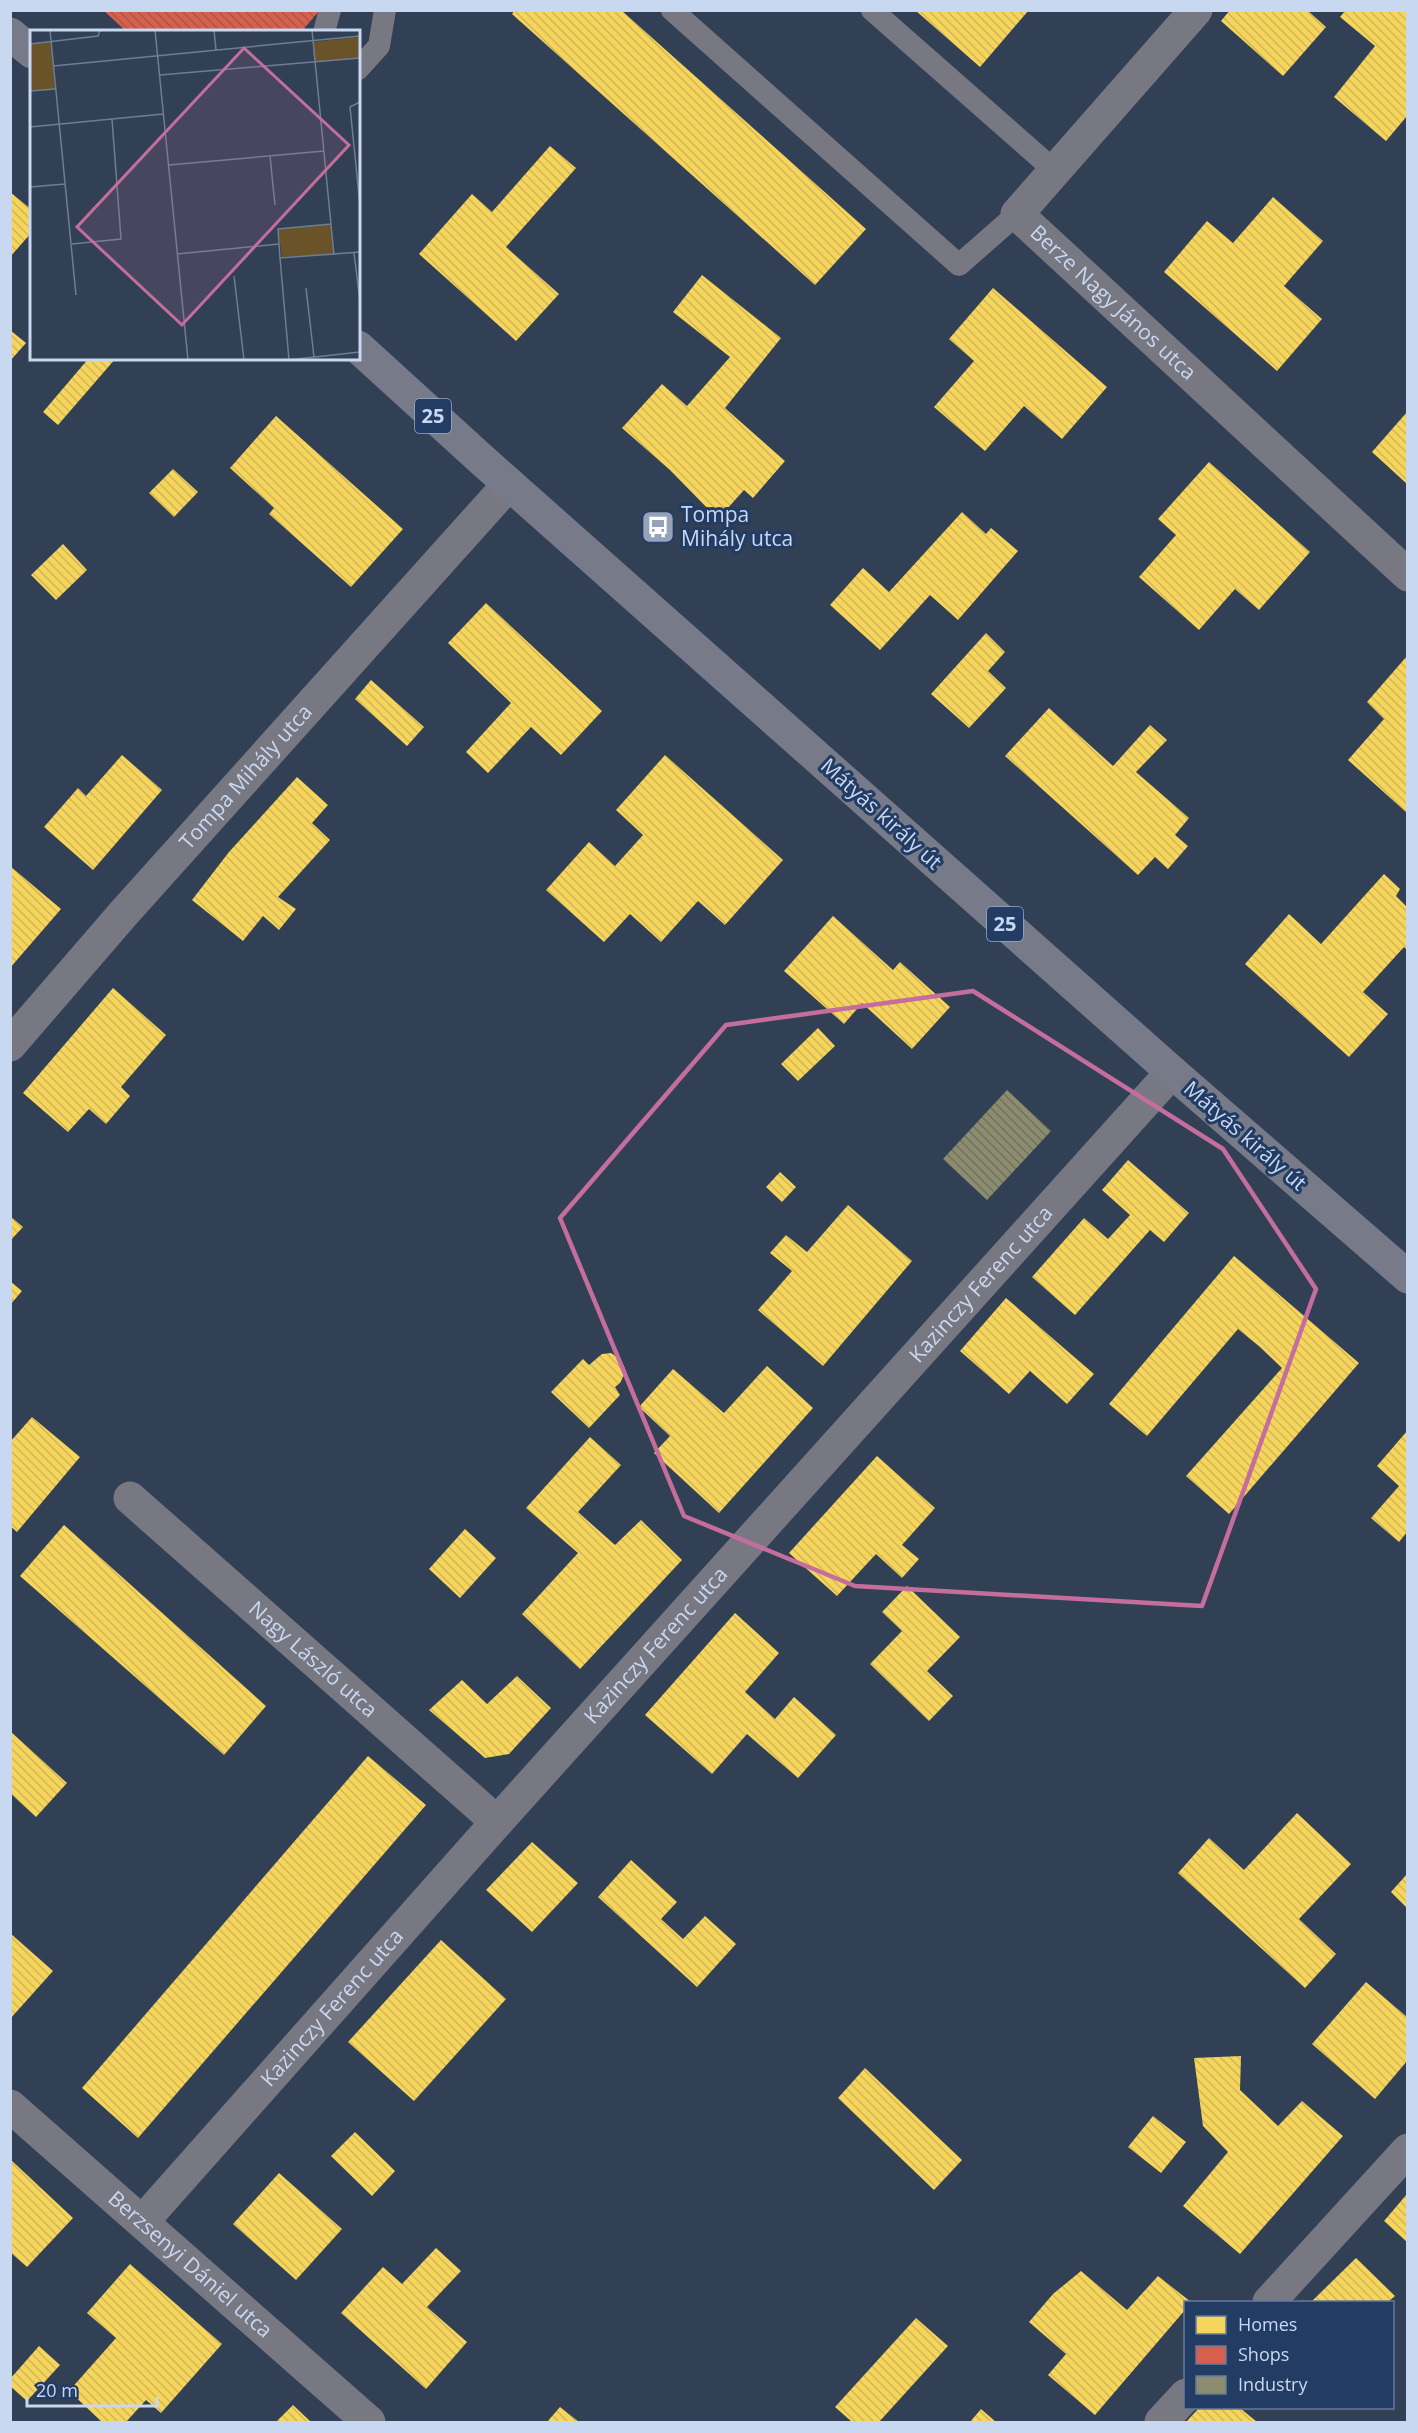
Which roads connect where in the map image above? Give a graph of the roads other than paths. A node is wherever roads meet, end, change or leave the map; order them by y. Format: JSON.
{"nodes":[{"id":1,"x":330,"y":10,"type":"edge"},
{"id":2,"x":385,"y":10,"type":"edge"},
{"id":3,"x":672,"y":10,"type":"edge"},
{"id":4,"x":872,"y":10,"type":"edge"},
{"id":5,"x":1197,"y":10,"type":"edge"},
{"id":6,"x":325,"y":30,"type":"edge"},
{"id":7,"x":10,"y":33,"type":"edge"},
{"id":8,"x":30,"y":50,"type":"edge"},
{"id":9,"x":360,"y":67,"type":"edge"},
{"id":10,"x":1056,"y":171,"type":"junction"},
{"id":11,"x":1017,"y":214,"type":"junction"},
{"id":12,"x":360,"y":349,"type":"edge"},
{"id":13,"x":509,"y":484,"type":"junction"},
{"id":14,"x":1407,"y":575,"type":"edge"},
{"id":15,"x":10,"y":1045,"type":"edge"},
{"id":16,"x":1172,"y":1072,"type":"junction"},
{"id":17,"x":1407,"y":1276,"type":"edge"},
{"id":18,"x":130,"y":1498,"type":"dead end"},
{"id":19,"x":497,"y":1822,"type":"junction"},
{"id":20,"x":10,"y":2106,"type":"edge"},
{"id":21,"x":1407,"y":2150,"type":"edge"},
{"id":22,"x":143,"y":2221,"type":"junction"},
{"id":23,"x":1270,"y":2301,"type":"edge"},
{"id":24,"x":1184,"y":2396,"type":"edge"},
{"id":25,"x":369,"y":2422,"type":"edge"},
{"id":26,"x":1161,"y":2422,"type":"edge"}],
"edges":[{"from":1,"to":6,"type":"lane"},
{"from":2,"to":9,"type":"lane"},
{"from":3,"to":11,"type":"lane"},
{"from":4,"to":10,"type":"lane"},
{"from":5,"to":10,"type":"street","name":"Berze Nagy János utca"},
{"from":7,"to":8,"type":"main road"},
{"from":10,"to":11,"type":"street","name":"Berze Nagy János utca"},
{"from":11,"to":14,"type":"street","name":"Berze Nagy János utca"},
{"from":12,"to":13,"type":"main road","name":"Mátyás király út","number":"25"},
{"from":13,"to":15,"type":"street","name":"Tompa Mihály utca"},
{"from":13,"to":16,"type":"main road","name":"Mátyás király út","number":"25"},
{"from":16,"to":17,"type":"main road","name":"Mátyás király út","number":"25"},
{"from":16,"to":19,"type":"street","name":"Kazinczy Ferenc utca"},
{"from":18,"to":19,"type":"street","name":"Nagy László utca"},
{"from":19,"to":22,"type":"street","name":"Kazinczy Ferenc utca"},
{"from":20,"to":22,"type":"street","name":"Berzsenyi Dániel utca"},
{"from":21,"to":23,"type":"street"},
{"from":22,"to":25,"type":"street","name":"Berzsenyi Dániel utca"},
{"from":24,"to":26,"type":"street"}]}
